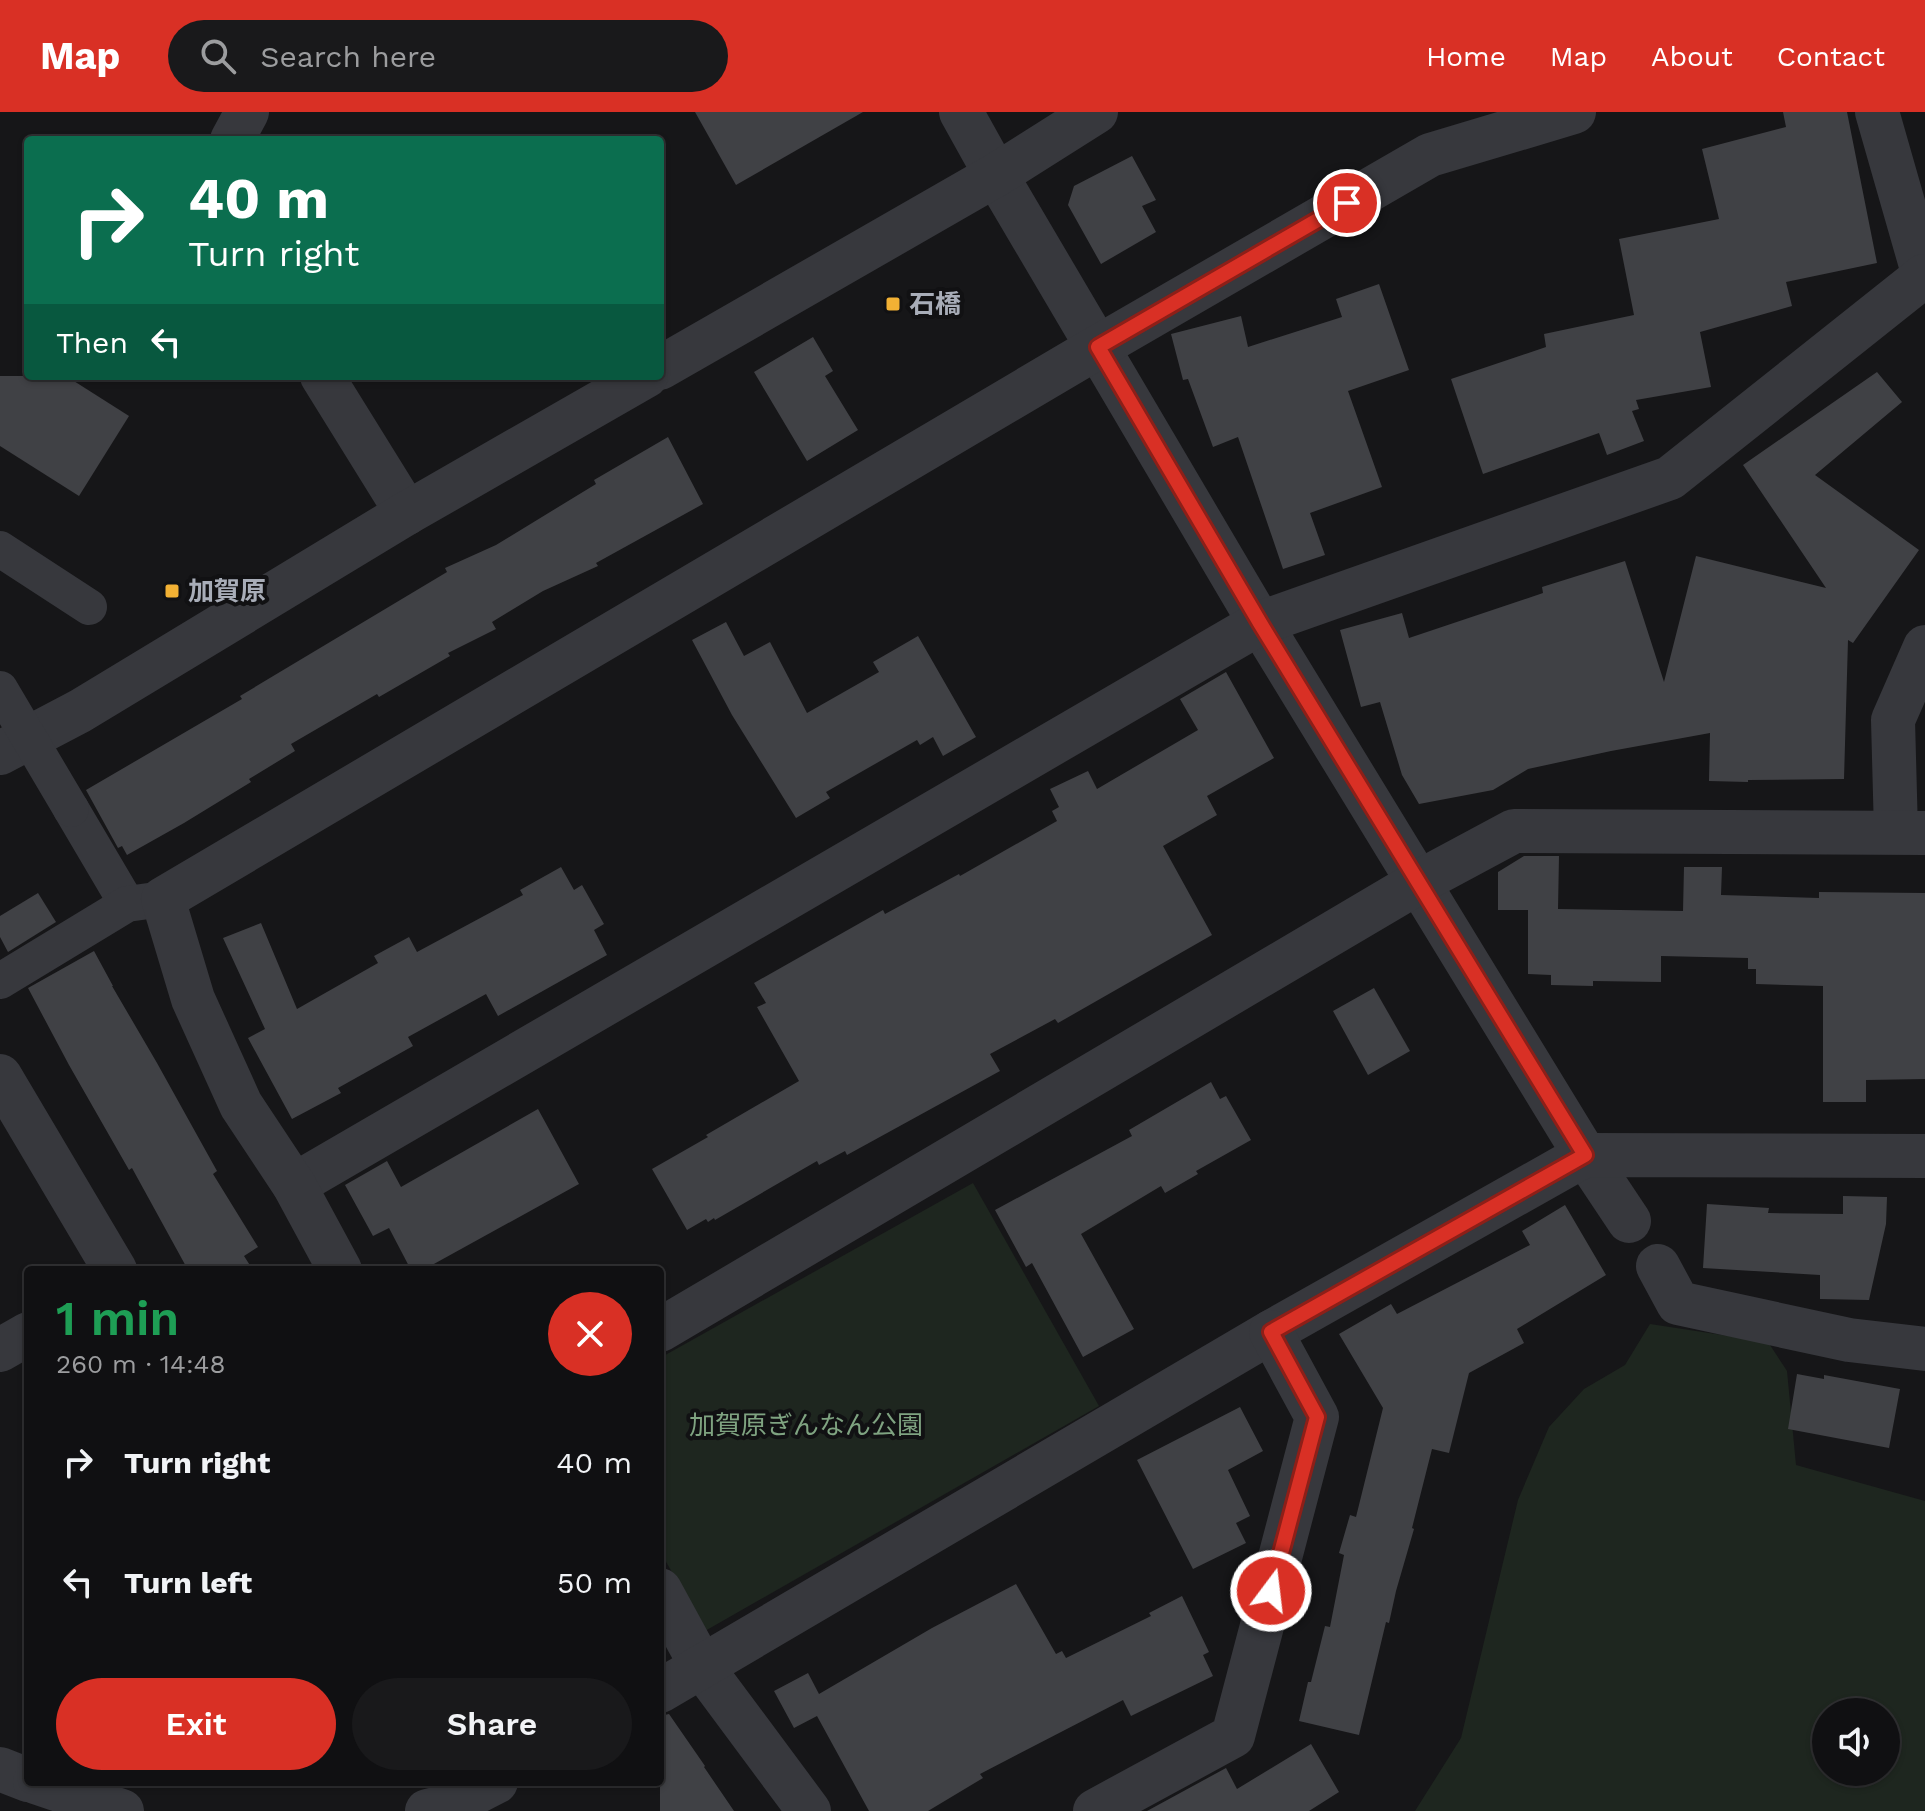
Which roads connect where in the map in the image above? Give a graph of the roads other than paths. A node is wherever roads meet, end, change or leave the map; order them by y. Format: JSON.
{"nodes":[{"id":1,"x":247,"y":112,"type":"edge"},
{"id":2,"x":961,"y":112,"type":"edge"},
{"id":3,"x":1096,"y":112,"type":"edge"},
{"id":4,"x":1574,"y":112,"type":"edge"},
{"id":5,"x":1877,"y":112,"type":"edge"},
{"id":6,"x":234,"y":136,"type":"edge"},
{"id":7,"x":996,"y":175,"type":"junction"},
{"id":8,"x":1924,"y":278,"type":"edge"},
{"id":9,"x":1098,"y":347,"type":"junction"},
{"id":10,"x":664,"y":366,"type":"edge"},
{"id":11,"x":324,"y":380,"type":"edge"},
{"id":12,"x":639,"y":380,"type":"edge"},
{"id":13,"x":407,"y":513,"type":"junction"},
{"id":14,"x":0,"y":549,"type":"edge"},
{"id":15,"x":89,"y":607,"type":"dead end"},
{"id":16,"x":1260,"y":623,"type":"junction"},
{"id":17,"x":1925,"y":647,"type":"edge"},
{"id":18,"x":0,"y":689,"type":"edge"},
{"id":19,"x":0,"y":753,"type":"edge"},
{"id":20,"x":1910,"y":832,"type":"edge"},
{"id":21,"x":1419,"y":882,"type":"junction"},
{"id":22,"x":145,"y":902,"type":"junction"},
{"id":23,"x":0,"y":981,"type":"edge"},
{"id":24,"x":0,"y":1076,"type":"edge"},
{"id":25,"x":1585,"y":1155,"type":"junction"},
{"id":26,"x":1925,"y":1156,"type":"edge"},
{"id":27,"x":294,"y":1185,"type":"junction"},
{"id":28,"x":1629,"y":1221,"type":"dead end"},
{"id":29,"x":113,"y":1266,"type":"edge"},
{"id":30,"x":338,"y":1266,"type":"edge"},
{"id":31,"x":1658,"y":1266,"type":"dead end"},
{"id":32,"x":664,"y":1328,"type":"edge"},
{"id":33,"x":1271,"y":1332,"type":"junction"},
{"id":34,"x":24,"y":1336,"type":"edge"},
{"id":35,"x":1925,"y":1349,"type":"edge"},
{"id":36,"x":0,"y":1350,"type":"edge"},
{"id":37,"x":664,"y":1597,"type":"edge"},
{"id":38,"x":702,"y":1667,"type":"junction"},
{"id":39,"x":664,"y":1689,"type":"edge"},
{"id":40,"x":57,"y":1786,"type":"edge"},
{"id":41,"x":488,"y":1786,"type":"edge"},
{"id":42,"x":122,"y":1811,"type":"edge"},
{"id":43,"x":427,"y":1811,"type":"edge"},
{"id":44,"x":809,"y":1811,"type":"edge"},
{"id":45,"x":1095,"y":1811,"type":"edge"}],
"edges":[{"from":1,"to":6,"type":"street"},
{"from":2,"to":7,"type":"street"},
{"from":3,"to":7,"type":"street"},
{"from":4,"to":9,"type":"street"},
{"from":5,"to":8,"type":"street"},
{"from":7,"to":9,"type":"street"},
{"from":7,"to":10,"type":"street"},
{"from":8,"to":16,"type":"street"},
{"from":9,"to":16,"type":"street"},
{"from":9,"to":22,"type":"street"},
{"from":11,"to":13,"type":"street"},
{"from":12,"to":13,"type":"street"},
{"from":13,"to":19,"type":"street"},
{"from":14,"to":15,"type":"street"},
{"from":16,"to":21,"type":"street"},
{"from":16,"to":27,"type":"street"},
{"from":17,"to":20,"type":"street"},
{"from":18,"to":22,"type":"street","bridge":true},
{"from":20,"to":21,"type":"street"},
{"from":21,"to":25,"type":"street"},
{"from":21,"to":32,"type":"street"},
{"from":22,"to":23,"type":"street"},
{"from":22,"to":27,"type":"street"},
{"from":24,"to":29,"type":"street"},
{"from":25,"to":26,"type":"street"},
{"from":25,"to":28,"type":"street"},
{"from":25,"to":33,"type":"street"},
{"from":27,"to":30,"type":"street"},
{"from":31,"to":35,"type":"street"},
{"from":33,"to":38,"type":"street"},
{"from":33,"to":45,"type":"street"},
{"from":34,"to":36,"type":"street"},
{"from":37,"to":38,"type":"street"},
{"from":38,"to":39,"type":"street"},
{"from":38,"to":44,"type":"street"},
{"from":40,"to":42,"type":"street"},
{"from":41,"to":43,"type":"street"}]}
